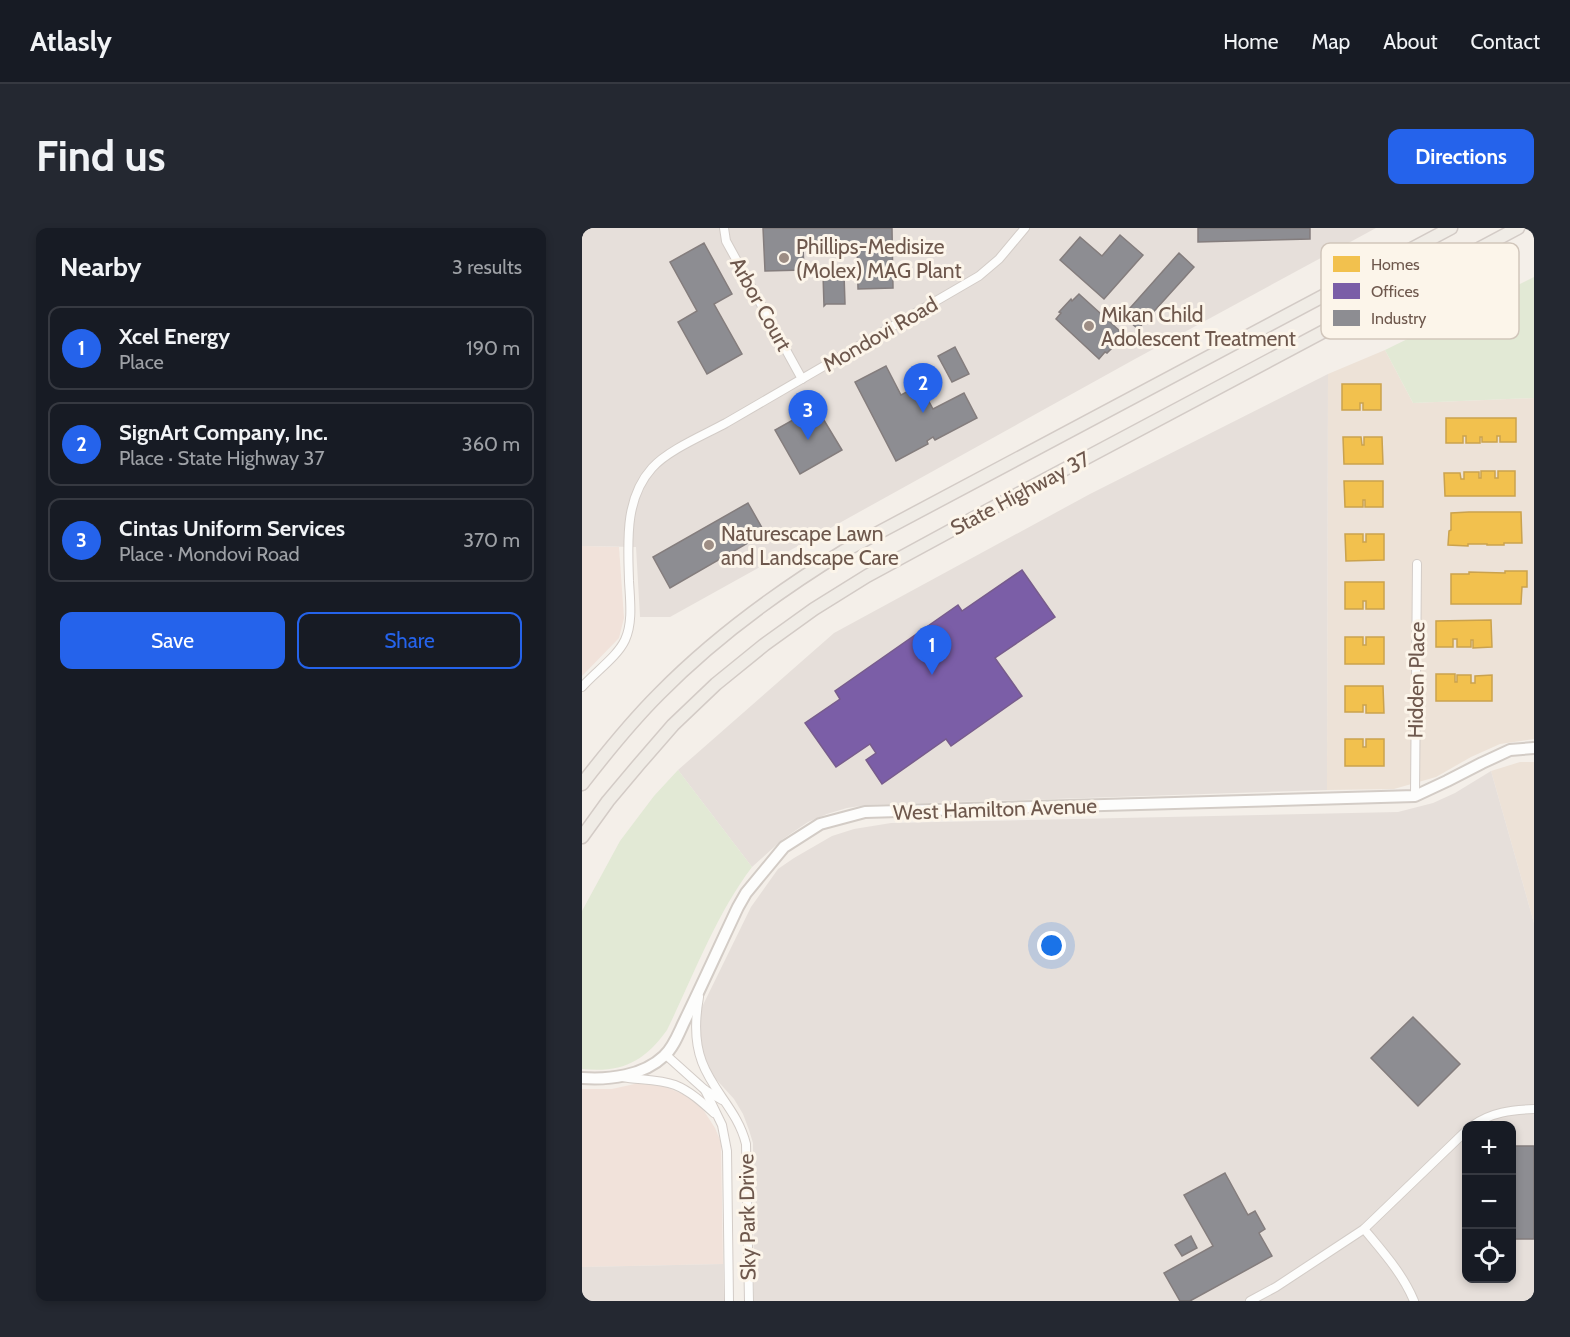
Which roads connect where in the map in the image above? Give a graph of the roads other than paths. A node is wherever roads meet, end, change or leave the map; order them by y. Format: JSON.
{"nodes":[{"id":1,"x":724,"y":228,"type":"edge"},
{"id":2,"x":1025,"y":228,"type":"edge"},
{"id":3,"x":1451,"y":228,"type":"edge"},
{"id":4,"x":1507,"y":228,"type":"edge"},
{"id":5,"x":1518,"y":228,"type":"edge"},
{"id":6,"x":1423,"y":243,"type":"edge"},
{"id":7,"x":1485,"y":243,"type":"edge"},
{"id":8,"x":1490,"y":243,"type":"edge"},
{"id":9,"x":1321,"y":297,"type":"edge"},
{"id":10,"x":1321,"y":333,"type":"edge"},
{"id":11,"x":802,"y":380,"type":"junction"},
{"id":12,"x":1417,"y":564,"type":"dead end"},
{"id":13,"x":582,"y":687,"type":"edge"},
{"id":14,"x":1534,"y":748,"type":"edge"},
{"id":15,"x":582,"y":784,"type":"edge"},
{"id":16,"x":1415,"y":796,"type":"junction"},
{"id":17,"x":582,"y":837,"type":"edge"},
{"id":18,"x":700,"y":988,"type":"junction"},
{"id":19,"x":666,"y":1055,"type":"junction"},
{"id":20,"x":618,"y":1077,"type":"junction"},
{"id":21,"x":582,"y":1078,"type":"edge"},
{"id":22,"x":705,"y":1090,"type":"junction"},
{"id":23,"x":726,"y":1103,"type":"junction"},
{"id":24,"x":1534,"y":1109,"type":"edge"},
{"id":25,"x":717,"y":1116,"type":"junction"},
{"id":26,"x":1479,"y":1121,"type":"edge"},
{"id":27,"x":1462,"y":1135,"type":"edge"},
{"id":28,"x":1364,"y":1230,"type":"junction"},
{"id":29,"x":729,"y":1301,"type":"edge"},
{"id":30,"x":749,"y":1301,"type":"edge"},
{"id":31,"x":1250,"y":1301,"type":"edge"},
{"id":32,"x":1414,"y":1301,"type":"edge"}],
"edges":[{"from":1,"to":11,"type":"street","name":"Arbor Court"},
{"from":2,"to":11,"type":"street","name":"Mondovi Road"},
{"from":3,"to":6,"type":"main road","name":"State Highway 37"},
{"from":4,"to":7,"type":"main road"},
{"from":5,"to":8,"type":"main road","name":"State Highway 37"},
{"from":9,"to":15,"type":"main road","name":"State Highway 37"},
{"from":10,"to":17,"type":"main road","name":"State Highway 37"},
{"from":11,"to":13,"type":"street","name":"Mondovi Road"},
{"from":12,"to":16,"type":"street","name":"Hidden Place"},
{"from":14,"to":16,"type":"street","name":"West Hamilton Avenue"},
{"from":16,"to":18,"type":"street","name":"West Hamilton Avenue"},
{"from":18,"to":19,"type":"street","name":"West Hamilton Avenue"},
{"from":18,"to":23,"type":"street","name":"Sky Park Drive"},
{"from":19,"to":20,"type":"street"},
{"from":19,"to":22,"type":"street","name":"Sky Park Drive"},
{"from":20,"to":21,"type":"street"},
{"from":20,"to":25,"type":"street"},
{"from":22,"to":23,"type":"street","name":"Sky Park Drive"},
{"from":22,"to":25,"type":"street","name":"Sky Park Drive"},
{"from":23,"to":30,"type":"street","name":"Sky Park Drive"},
{"from":24,"to":26,"type":"street"},
{"from":25,"to":29,"type":"street","name":"Sky Park Drive"},
{"from":27,"to":28,"type":"street"},
{"from":28,"to":31,"type":"street"},
{"from":28,"to":32,"type":"street"}]}
